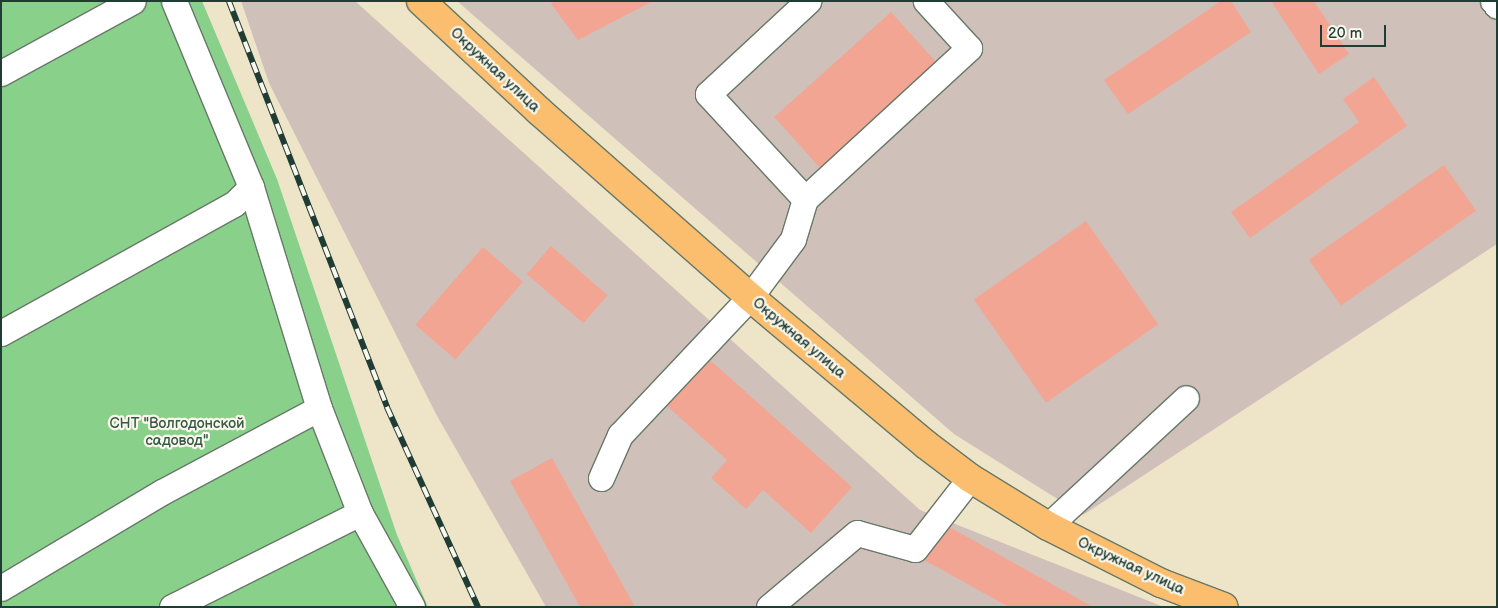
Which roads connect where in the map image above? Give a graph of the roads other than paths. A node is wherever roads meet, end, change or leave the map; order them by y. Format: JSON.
{"nodes":[{"id":1,"x":133,"y":1,"type":"edge"},
{"id":2,"x":174,"y":1,"type":"edge"},
{"id":3,"x":421,"y":1,"type":"edge"},
{"id":4,"x":808,"y":1,"type":"edge"},
{"id":5,"x":926,"y":1,"type":"edge"},
{"id":6,"x":1494,"y":1,"type":"edge"},
{"id":7,"x":1497,"y":6,"type":"edge"},
{"id":8,"x":1,"y":73,"type":"edge"},
{"id":9,"x":250,"y":187,"type":"junction"},
{"id":10,"x":805,"y":199,"type":"junction"},
{"id":11,"x":750,"y":297,"type":"junction"},
{"id":12,"x":1,"y":333,"type":"edge"},
{"id":13,"x":1186,"y":398,"type":"dead end"},
{"id":14,"x":319,"y":408,"type":"junction"},
{"id":15,"x":601,"y":478,"type":"dead end"},
{"id":16,"x":970,"y":478,"type":"junction"},
{"id":17,"x":360,"y":513,"type":"junction"},
{"id":18,"x":1048,"y":526,"type":"junction"},
{"id":19,"x":1,"y":588,"type":"edge"},
{"id":20,"x":172,"y":607,"type":"edge"},
{"id":21,"x":412,"y":607,"type":"edge"},
{"id":22,"x":769,"y":607,"type":"edge"},
{"id":23,"x":1224,"y":607,"type":"edge"}],
"edges":[{"from":1,"to":8,"type":"street"},
{"from":2,"to":9,"type":"street"},
{"from":3,"to":11,"type":"main road","name":"Окружная улица"},
{"from":4,"to":10,"type":"street"},
{"from":5,"to":10,"type":"street"},
{"from":6,"to":7,"type":"street"},
{"from":9,"to":12,"type":"street"},
{"from":9,"to":14,"type":"street"},
{"from":10,"to":11,"type":"street"},
{"from":11,"to":15,"type":"street"},
{"from":11,"to":16,"type":"main road","name":"Окружная улица"},
{"from":13,"to":18,"type":"street"},
{"from":14,"to":17,"type":"street"},
{"from":14,"to":19,"type":"street"},
{"from":16,"to":18,"type":"main road","name":"Окружная улица"},
{"from":16,"to":22,"type":"street"},
{"from":17,"to":20,"type":"street"},
{"from":17,"to":21,"type":"street"},
{"from":18,"to":23,"type":"main road","name":"Окружная улица"}]}
